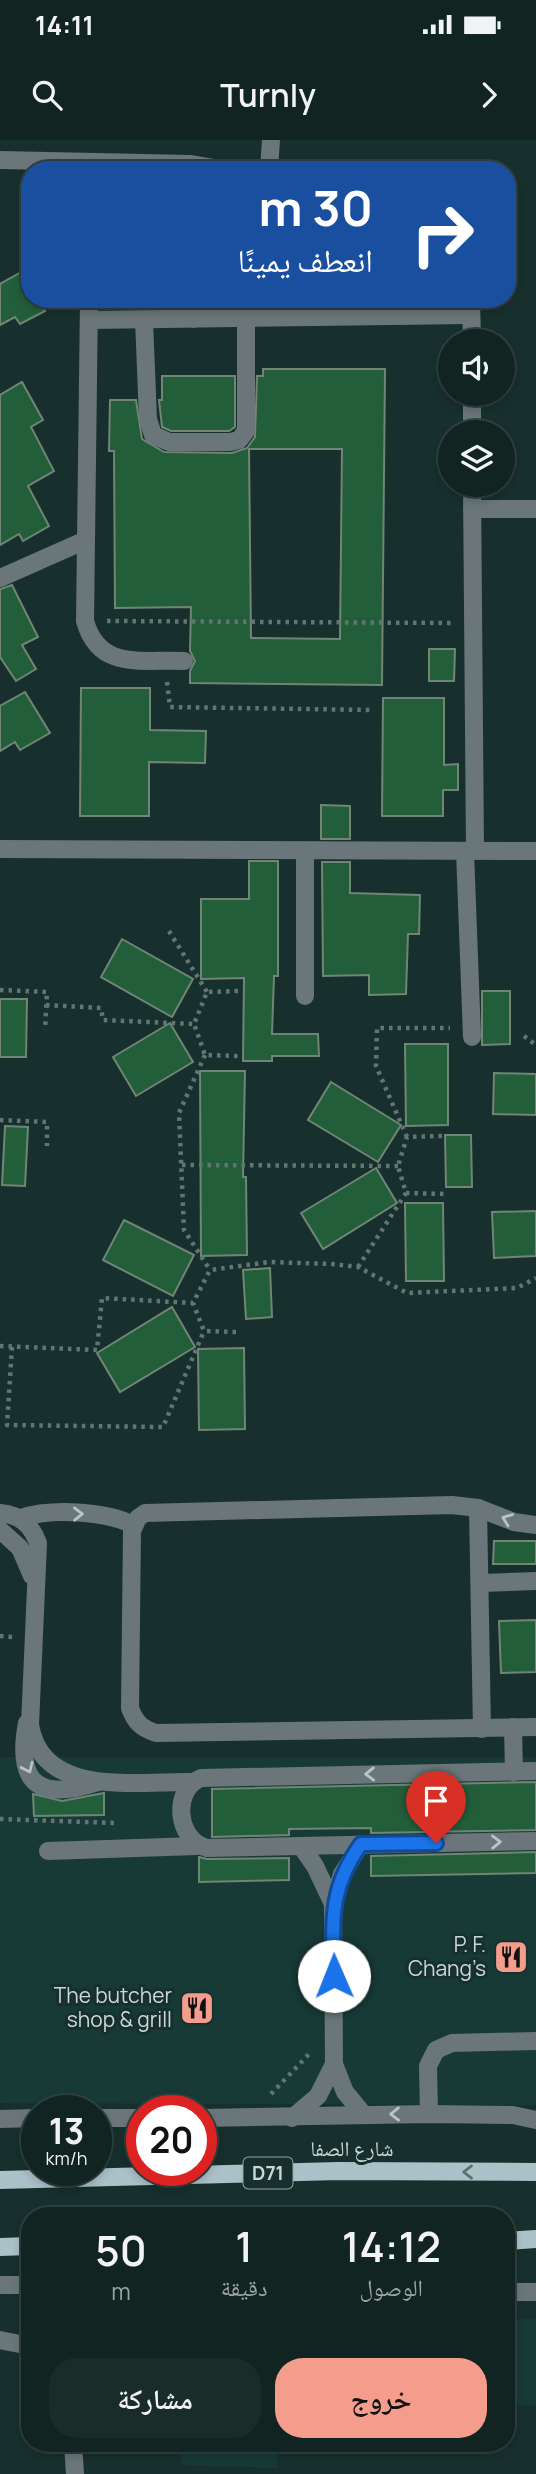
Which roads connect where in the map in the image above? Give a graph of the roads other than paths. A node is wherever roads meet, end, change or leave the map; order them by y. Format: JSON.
{"nodes":[{"id":1,"x":271,"y":140,"type":"edge"},
{"id":2,"x":0,"y":160,"type":"edge"},
{"id":3,"x":27,"y":161,"type":"edge"},
{"id":4,"x":270,"y":161,"type":"edge"},
{"id":5,"x":89,"y":308,"type":"edge"},
{"id":6,"x":193,"y":308,"type":"edge"},
{"id":7,"x":451,"y":308,"type":"edge"},
{"id":8,"x":471,"y":308,"type":"edge"},
{"id":9,"x":246,"y":318,"type":"junction"},
{"id":10,"x":193,"y":319,"type":"junction"},
{"id":11,"x":89,"y":320,"type":"junction"},
{"id":12,"x":144,"y":320,"type":"junction"},
{"id":13,"x":472,"y":329,"type":"edge"},
{"id":14,"x":472,"y":497,"type":"edge"},
{"id":15,"x":472,"y":509,"type":"junction"},
{"id":16,"x":536,"y":509,"type":"edge"},
{"id":17,"x":86,"y":540,"type":"junction"},
{"id":18,"x":0,"y":578,"type":"edge"},
{"id":19,"x":184,"y":662,"type":"dead end"},
{"id":20,"x":0,"y":849,"type":"edge"},
{"id":21,"x":305,"y":851,"type":"junction"},
{"id":22,"x":470,"y":851,"type":"junction"},
{"id":23,"x":536,"y":851,"type":"edge"},
{"id":24,"x":305,"y":996,"type":"dead end"},
{"id":25,"x":471,"y":1033,"type":"road end"},
{"id":26,"x":478,"y":1508,"type":"junction"},
{"id":27,"x":0,"y":1513,"type":"edge"},
{"id":28,"x":21,"y":1518,"type":"junction"},
{"id":29,"x":133,"y":1525,"type":"junction"},
{"id":30,"x":536,"y":1525,"type":"edge"},
{"id":31,"x":0,"y":1530,"type":"edge"},
{"id":32,"x":536,"y":1581,"type":"edge"},
{"id":33,"x":480,"y":1583,"type":"junction"},
{"id":34,"x":34,"y":1593,"type":"junction"},
{"id":35,"x":513,"y":1727,"type":"junction"},
{"id":36,"x":536,"y":1727,"type":"edge"},
{"id":37,"x":481,"y":1729,"type":"junction"},
{"id":38,"x":536,"y":1771,"type":"edge"},
{"id":39,"x":514,"y":1772,"type":"junction"},
{"id":40,"x":191,"y":1782,"type":"junction"},
{"id":41,"x":536,"y":1841,"type":"edge"},
{"id":42,"x":361,"y":1844,"type":"junction"},
{"id":43,"x":196,"y":1846,"type":"junction"},
{"id":44,"x":301,"y":1846,"type":"junction"},
{"id":45,"x":48,"y":1851,"type":"dead end"},
{"id":46,"x":333,"y":1904,"type":"junction"},
{"id":47,"x":536,"y":2041,"type":"edge"},
{"id":48,"x":334,"y":2064,"type":"junction"},
{"id":49,"x":429,"y":2114,"type":"junction"},
{"id":50,"x":364,"y":2115,"type":"junction"},
{"id":51,"x":217,"y":2118,"type":"edge"},
{"id":52,"x":291,"y":2118,"type":"junction"},
{"id":53,"x":0,"y":2119,"type":"edge"},
{"id":54,"x":21,"y":2119,"type":"edge"},
{"id":55,"x":536,"y":2120,"type":"edge"},
{"id":56,"x":536,"y":2172,"type":"edge"},
{"id":57,"x":0,"y":2180,"type":"edge"},
{"id":58,"x":536,"y":2239,"type":"edge"},
{"id":59,"x":515,"y":2240,"type":"edge"},
{"id":60,"x":21,"y":2246,"type":"edge"},
{"id":61,"x":0,"y":2247,"type":"edge"},
{"id":62,"x":0,"y":2285,"type":"edge"},
{"id":63,"x":21,"y":2285,"type":"edge"},
{"id":64,"x":515,"y":2292,"type":"edge"},
{"id":65,"x":536,"y":2292,"type":"edge"},
{"id":66,"x":0,"y":2340,"type":"edge"},
{"id":67,"x":21,"y":2344,"type":"edge"},
{"id":68,"x":74,"y":2452,"type":"edge"},
{"id":69,"x":75,"y":2474,"type":"edge"}],
"edges":[{"from":1,"to":4,"type":"lane"},
{"from":2,"to":3,"type":"lane"},
{"from":5,"to":11,"type":"lane"},
{"from":6,"to":10,"type":"lane"},
{"from":7,"to":9,"type":"lane"},
{"from":8,"to":13,"type":"lane"},
{"from":9,"to":10,"type":"lane"},
{"from":9,"to":12,"type":"lane"},
{"from":10,"to":12,"type":"lane"},
{"from":11,"to":12,"type":"lane"},
{"from":11,"to":17,"type":"lane"},
{"from":14,"to":15,"type":"lane"},
{"from":15,"to":16,"type":"lane"},
{"from":15,"to":22,"type":"lane"},
{"from":17,"to":18,"type":"lane"},
{"from":17,"to":19,"type":"lane"},
{"from":20,"to":21,"type":"lane"},
{"from":21,"to":22,"type":"lane"},
{"from":21,"to":24,"type":"lane"},
{"from":22,"to":23,"type":"lane"},
{"from":22,"to":25,"type":"lane"},
{"from":26,"to":29,"type":"lane"},
{"from":30,"to":26,"type":"lane","one_way":true},
{"from":26,"to":33,"type":"lane"},
{"from":27,"to":28,"type":"lane"},
{"from":28,"to":29,"type":"lane","one_way":true},
{"from":28,"to":34,"type":"lane"},
{"from":29,"to":37,"type":"lane"},
{"from":31,"to":34,"type":"lane"},
{"from":32,"to":33,"type":"lane"},
{"from":33,"to":37,"type":"lane"},
{"from":34,"to":40,"type":"lane"},
{"from":35,"to":36,"type":"lane"},
{"from":35,"to":37,"type":"lane"},
{"from":35,"to":39,"type":"lane"},
{"from":38,"to":39,"type":"lane"},
{"from":39,"to":40,"type":"lane","one_way":true},
{"from":40,"to":43,"type":"lane"},
{"from":42,"to":41,"type":"lane","one_way":true},
{"from":42,"to":44,"type":"lane"},
{"from":42,"to":46,"type":"lane"},
{"from":43,"to":44,"type":"lane"},
{"from":43,"to":45,"type":"lane"},
{"from":44,"to":46,"type":"lane"},
{"from":46,"to":48,"type":"lane"},
{"from":47,"to":49,"type":"lane"},
{"from":48,"to":50,"type":"lane"},
{"from":48,"to":52,"type":"lane"},
{"from":49,"to":50,"type":"lane","one_way":true},
{"from":49,"to":55,"type":"lane"},
{"from":50,"to":52,"type":"lane"},
{"from":51,"to":52,"type":"lane"},
{"from":53,"to":54,"type":"lane"},
{"from":56,"to":57,"type":"main road","name":"شارع الصفا","number":"D71","one_way":true},
{"from":58,"to":59,"type":"main road"},
{"from":60,"to":61,"type":"main road"},
{"from":62,"to":63,"type":"lane"},
{"from":64,"to":65,"type":"lane"},
{"from":66,"to":67,"type":"lane"},
{"from":68,"to":69,"type":"lane"}]}
